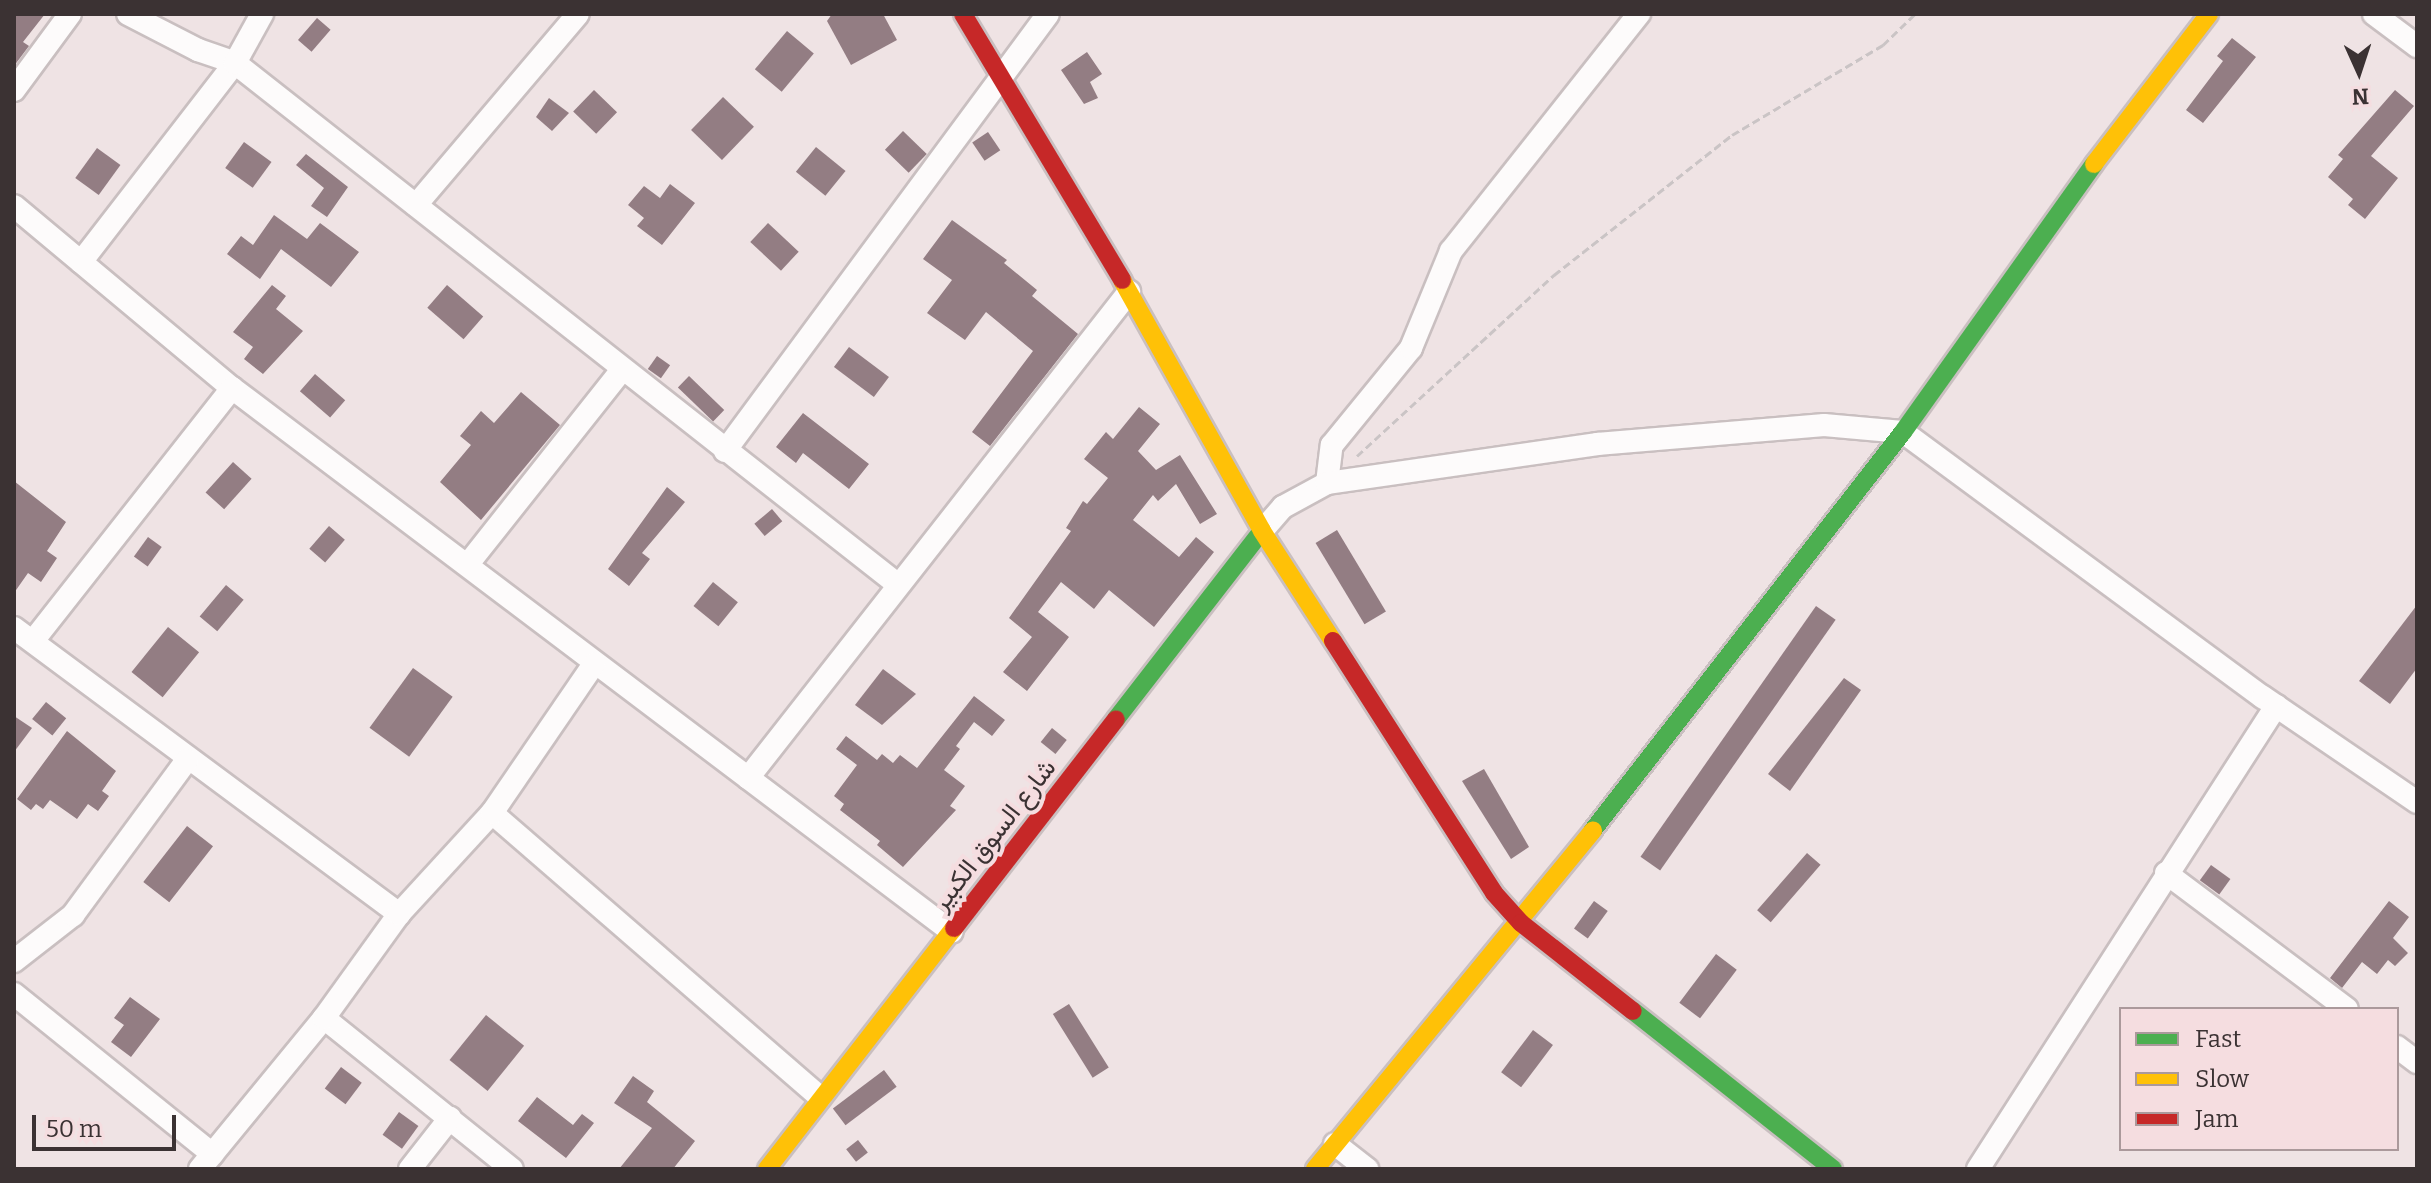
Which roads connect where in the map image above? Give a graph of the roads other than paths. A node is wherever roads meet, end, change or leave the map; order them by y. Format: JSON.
{"nodes":[{"id":1,"x":70,"y":14,"type":"edge"},
{"id":2,"x":128,"y":14,"type":"edge"},
{"id":3,"x":262,"y":14,"type":"edge"},
{"id":4,"x":578,"y":14,"type":"edge"},
{"id":5,"x":963,"y":14,"type":"edge"},
{"id":6,"x":1048,"y":14,"type":"edge"},
{"id":7,"x":1639,"y":14,"type":"edge"},
{"id":8,"x":2209,"y":14,"type":"edge"},
{"id":9,"x":2374,"y":14,"type":"edge"},
{"id":10,"x":2417,"y":46,"type":"edge"},
{"id":11,"x":235,"y":63,"type":"junction"},
{"id":12,"x":1002,"y":75,"type":"junction"},
{"id":13,"x":14,"y":90,"type":"edge"},
{"id":14,"x":416,"y":205,"type":"junction"},
{"id":15,"x":14,"y":206,"type":"edge"},
{"id":16,"x":81,"y":262,"type":"junction"},
{"id":17,"x":1129,"y":292,"type":"junction"},
{"id":18,"x":622,"y":370,"type":"junction"},
{"id":19,"x":232,"y":388,"type":"junction"},
{"id":20,"x":1903,"y":432,"type":"junction"},
{"id":21,"x":725,"y":451,"type":"junction"},
{"id":22,"x":1327,"y":483,"type":"junction"},
{"id":23,"x":1262,"y":531,"type":"junction"},
{"id":24,"x":468,"y":564,"type":"junction"},
{"id":25,"x":897,"y":584,"type":"junction"},
{"id":26,"x":14,"y":628,"type":"edge"},
{"id":27,"x":33,"y":641,"type":"junction"},
{"id":28,"x":594,"y":664,"type":"junction"},
{"id":29,"x":2276,"y":706,"type":"junction"},
{"id":30,"x":187,"y":760,"type":"junction"},
{"id":31,"x":748,"y":778,"type":"junction"},
{"id":32,"x":2417,"y":802,"type":"edge"},
{"id":33,"x":492,"y":813,"type":"junction"},
{"id":34,"x":2166,"y":873,"type":"junction"},
{"id":35,"x":399,"y":914,"type":"junction"},
{"id":36,"x":1521,"y":923,"type":"junction"},
{"id":37,"x":952,"y":932,"type":"junction"},
{"id":38,"x":14,"y":961,"type":"edge"},
{"id":39,"x":14,"y":994,"type":"edge"},
{"id":40,"x":2344,"y":1007,"type":"edge"},
{"id":41,"x":324,"y":1018,"type":"junction"},
{"id":42,"x":2399,"y":1048,"type":"edge"},
{"id":43,"x":2417,"y":1062,"type":"edge"},
{"id":44,"x":820,"y":1097,"type":"junction"},
{"id":45,"x":450,"y":1118,"type":"junction"},
{"id":46,"x":1335,"y":1144,"type":"junction"},
{"id":47,"x":206,"y":1161,"type":"edge"},
{"id":48,"x":410,"y":1169,"type":"edge"},
{"id":49,"x":512,"y":1169,"type":"edge"},
{"id":50,"x":767,"y":1169,"type":"edge"},
{"id":51,"x":1315,"y":1169,"type":"edge"},
{"id":52,"x":1367,"y":1169,"type":"edge"},
{"id":53,"x":1833,"y":1169,"type":"edge"},
{"id":54,"x":1978,"y":1169,"type":"edge"}],
"edges":[{"from":1,"to":13,"type":"street"},
{"from":2,"to":11,"type":"street"},
{"from":3,"to":11,"type":"street"},
{"from":4,"to":14,"type":"street"},
{"from":5,"to":12,"type":"street"},
{"from":6,"to":12,"type":"street"},
{"from":7,"to":22,"type":"street"},
{"from":8,"to":20,"type":"street"},
{"from":9,"to":10,"type":"street"},
{"from":11,"to":14,"type":"street"},
{"from":11,"to":16,"type":"street"},
{"from":12,"to":17,"type":"street"},
{"from":12,"to":21,"type":"street"},
{"from":14,"to":18,"type":"street"},
{"from":15,"to":16,"type":"street"},
{"from":16,"to":19,"type":"street"},
{"from":17,"to":23,"type":"street"},
{"from":17,"to":25,"type":"street"},
{"from":18,"to":21,"type":"street"},
{"from":18,"to":24,"type":"street"},
{"from":19,"to":24,"type":"street"},
{"from":19,"to":27,"type":"street"},
{"from":20,"to":22,"type":"street"},
{"from":20,"to":29,"type":"street"},
{"from":20,"to":36,"type":"street"},
{"from":21,"to":25,"type":"street"},
{"from":22,"to":23,"type":"street"},
{"from":23,"to":36,"type":"street"},
{"from":23,"to":37,"type":"street","name":"شارع السوق الكبير"},
{"from":24,"to":28,"type":"street"},
{"from":25,"to":31,"type":"street"},
{"from":26,"to":27,"type":"street"},
{"from":27,"to":30,"type":"street"},
{"from":28,"to":31,"type":"street"},
{"from":28,"to":33,"type":"street"},
{"from":29,"to":32,"type":"street"},
{"from":29,"to":34,"type":"street"},
{"from":30,"to":35,"type":"street"},
{"from":30,"to":38,"type":"street"},
{"from":31,"to":37,"type":"street"},
{"from":33,"to":35,"type":"street"},
{"from":33,"to":44,"type":"street"},
{"from":34,"to":40,"type":"street"},
{"from":34,"to":54,"type":"street"},
{"from":35,"to":41,"type":"street"},
{"from":36,"to":46,"type":"street"},
{"from":36,"to":53,"type":"street"},
{"from":37,"to":44,"type":"street","name":"شارع السوق الكبير"},
{"from":39,"to":47,"type":"street"},
{"from":41,"to":45,"type":"street"},
{"from":41,"to":47,"type":"street"},
{"from":42,"to":43,"type":"street"},
{"from":44,"to":50,"type":"street","name":"شارع السوق الكبير"},
{"from":45,"to":48,"type":"street"},
{"from":45,"to":49,"type":"street"},
{"from":46,"to":51,"type":"street"},
{"from":46,"to":52,"type":"street"}]}
